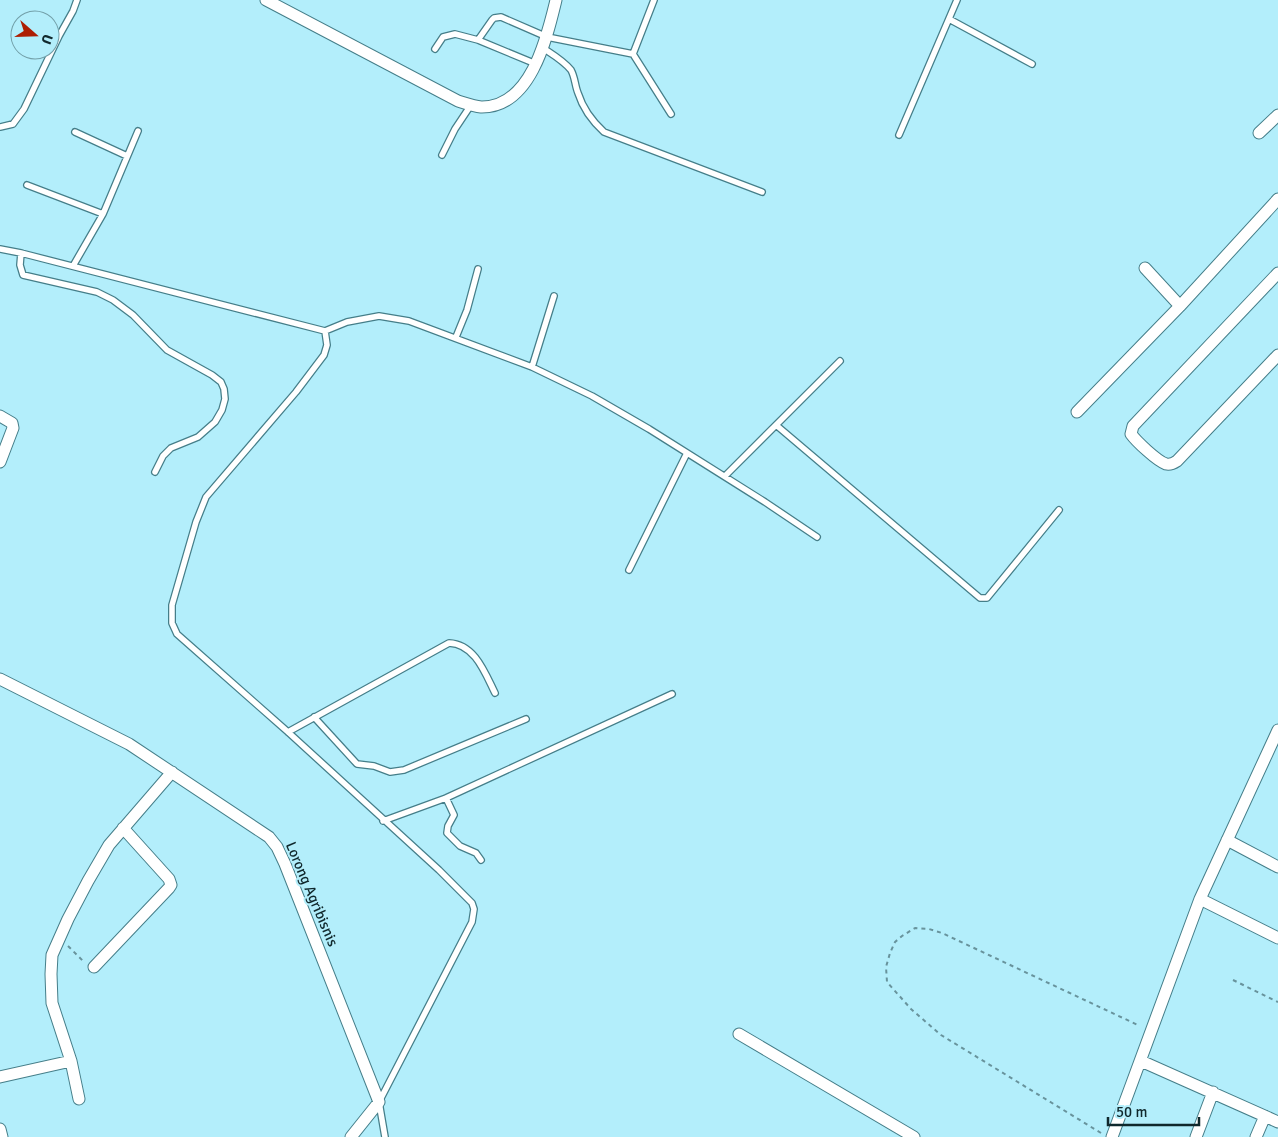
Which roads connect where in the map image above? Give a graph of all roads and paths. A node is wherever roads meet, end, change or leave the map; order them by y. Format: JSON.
{"nodes":[{"id":1,"x":77,"y":0,"type":"edge"},
{"id":2,"x":266,"y":0,"type":"edge"},
{"id":3,"x":556,"y":0,"type":"edge"},
{"id":4,"x":654,"y":0,"type":"edge"},
{"id":5,"x":958,"y":0,"type":"edge"},
{"id":6,"x":950,"y":18,"type":"junction"},
{"id":7,"x":478,"y":40,"type":"junction"},
{"id":8,"x":545,"y":42,"type":"junction"},
{"id":9,"x":435,"y":48,"type":"dead end"},
{"id":10,"x":633,"y":54,"type":"junction"},
{"id":11,"x":536,"y":64,"type":"junction"},
{"id":12,"x":1032,"y":64,"type":"dead end"},
{"id":13,"x":471,"y":105,"type":"junction"},
{"id":14,"x":671,"y":114,"type":"dead end"},
{"id":15,"x":1278,"y":115,"type":"edge"},
{"id":16,"x":0,"y":128,"type":"edge"},
{"id":17,"x":138,"y":131,"type":"dead end"},
{"id":18,"x":75,"y":132,"type":"dead end"},
{"id":19,"x":1259,"y":133,"type":"dead end"},
{"id":20,"x":899,"y":135,"type":"dead end"},
{"id":21,"x":442,"y":155,"type":"dead end"},
{"id":22,"x":127,"y":156,"type":"junction"},
{"id":23,"x":27,"y":185,"type":"dead end"},
{"id":24,"x":762,"y":192,"type":"dead end"},
{"id":25,"x":1278,"y":199,"type":"edge"},
{"id":26,"x":103,"y":214,"type":"junction"},
{"id":27,"x":0,"y":249,"type":"edge"},
{"id":28,"x":21,"y":253,"type":"junction"},
{"id":29,"x":73,"y":266,"type":"junction"},
{"id":30,"x":1145,"y":268,"type":"dead end"},
{"id":31,"x":478,"y":269,"type":"dead end"},
{"id":32,"x":1276,"y":280,"type":"edge"},
{"id":33,"x":554,"y":296,"type":"dead end"},
{"id":34,"x":1180,"y":306,"type":"junction"},
{"id":35,"x":326,"y":331,"type":"junction"},
{"id":36,"x":456,"y":338,"type":"junction"},
{"id":37,"x":1278,"y":356,"type":"edge"},
{"id":38,"x":840,"y":361,"type":"dead end"},
{"id":39,"x":532,"y":367,"type":"junction"},
{"id":40,"x":1077,"y":412,"type":"dead end"},
{"id":41,"x":0,"y":416,"type":"edge"},
{"id":42,"x":776,"y":426,"type":"junction"},
{"id":43,"x":687,"y":453,"type":"junction"},
{"id":44,"x":0,"y":462,"type":"edge"},
{"id":45,"x":156,"y":472,"type":"dead end"},
{"id":46,"x":725,"y":476,"type":"junction"},
{"id":47,"x":1059,"y":510,"type":"dead end"},
{"id":48,"x":817,"y":537,"type":"dead end"},
{"id":49,"x":629,"y":570,"type":"dead end"},
{"id":50,"x":0,"y":679,"type":"edge"},
{"id":51,"x":495,"y":692,"type":"dead end"},
{"id":52,"x":672,"y":694,"type":"dead end"},
{"id":53,"x":314,"y":717,"type":"junction"},
{"id":54,"x":526,"y":719,"type":"dead end"},
{"id":55,"x":1278,"y":730,"type":"edge"},
{"id":56,"x":288,"y":732,"type":"junction"},
{"id":57,"x":172,"y":772,"type":"junction"},
{"id":58,"x":446,"y":798,"type":"junction"},
{"id":59,"x":383,"y":821,"type":"junction"},
{"id":60,"x":123,"y":828,"type":"junction"},
{"id":61,"x":1227,"y":840,"type":"junction"},
{"id":62,"x":481,"y":860,"type":"dead end"},
{"id":63,"x":1278,"y":867,"type":"edge"},
{"id":64,"x":1200,"y":899,"type":"junction"},
{"id":65,"x":58,"y":938,"type":"junction"},
{"id":66,"x":1278,"y":938,"type":"edge"},
{"id":67,"x":94,"y":968,"type":"joint"},
{"id":68,"x":1233,"y":980,"type":"dead end"},
{"id":69,"x":1278,"y":1002,"type":"edge"},
{"id":70,"x":1152,"y":1032,"type":"junction"},
{"id":71,"x":739,"y":1034,"type":"dead end"},
{"id":72,"x":71,"y":1061,"type":"junction"},
{"id":73,"x":1141,"y":1061,"type":"junction"},
{"id":74,"x":0,"y":1077,"type":"edge"},
{"id":75,"x":1213,"y":1092,"type":"junction"},
{"id":76,"x":79,"y":1099,"type":"dead end"},
{"id":77,"x":379,"y":1102,"type":"junction"},
{"id":78,"x":1265,"y":1116,"type":"junction"},
{"id":79,"x":1278,"y":1122,"type":"edge"},
{"id":80,"x":0,"y":1129,"type":"edge"},
{"id":81,"x":2,"y":1137,"type":"edge"},
{"id":82,"x":351,"y":1137,"type":"edge"},
{"id":83,"x":385,"y":1137,"type":"edge"},
{"id":84,"x":914,"y":1137,"type":"edge"},
{"id":85,"x":1107,"y":1137,"type":"edge"},
{"id":86,"x":1112,"y":1137,"type":"edge"},
{"id":87,"x":1196,"y":1137,"type":"edge"},
{"id":88,"x":1256,"y":1137,"type":"edge"}],
"edges":[{"from":1,"to":16,"type":"lane"},
{"from":2,"to":13,"type":"street"},
{"from":3,"to":8,"type":"street"},
{"from":4,"to":10,"type":"lane"},
{"from":5,"to":6,"type":"lane"},
{"from":6,"to":12,"type":"lane"},
{"from":6,"to":20,"type":"lane"},
{"from":7,"to":8,"type":"lane"},
{"from":7,"to":9,"type":"lane"},
{"from":7,"to":11,"type":"lane"},
{"from":8,"to":10,"type":"lane"},
{"from":8,"to":11,"type":"street"},
{"from":8,"to":24,"type":"lane"},
{"from":10,"to":14,"type":"lane"},
{"from":11,"to":13,"type":"street"},
{"from":13,"to":21,"type":"lane"},
{"from":15,"to":19,"type":"street"},
{"from":17,"to":22,"type":"lane"},
{"from":18,"to":22,"type":"lane"},
{"from":22,"to":26,"type":"lane"},
{"from":23,"to":26,"type":"lane"},
{"from":25,"to":34,"type":"street"},
{"from":26,"to":29,"type":"lane"},
{"from":27,"to":28,"type":"lane"},
{"from":28,"to":29,"type":"lane"},
{"from":28,"to":45,"type":"lane"},
{"from":29,"to":35,"type":"lane"},
{"from":30,"to":34,"type":"street"},
{"from":31,"to":36,"type":"lane"},
{"from":32,"to":37,"type":"street"},
{"from":33,"to":39,"type":"lane"},
{"from":34,"to":40,"type":"street"},
{"from":35,"to":36,"type":"lane"},
{"from":35,"to":56,"type":"lane"},
{"from":36,"to":39,"type":"lane"},
{"from":38,"to":42,"type":"lane"},
{"from":39,"to":43,"type":"lane"},
{"from":41,"to":44,"type":"street"},
{"from":42,"to":46,"type":"lane"},
{"from":42,"to":47,"type":"lane"},
{"from":43,"to":46,"type":"lane"},
{"from":43,"to":49,"type":"lane"},
{"from":46,"to":48,"type":"lane"},
{"from":50,"to":57,"type":"street","name":"Lorong Agribisnis"},
{"from":51,"to":53,"type":"lane"},
{"from":52,"to":58,"type":"lane"},
{"from":53,"to":54,"type":"lane"},
{"from":53,"to":56,"type":"lane"},
{"from":55,"to":61,"type":"street"},
{"from":56,"to":59,"type":"lane"},
{"from":57,"to":60,"type":"street"},
{"from":57,"to":77,"type":"street","name":"Lorong Agribisnis"},
{"from":58,"to":59,"type":"lane"},
{"from":58,"to":62,"type":"lane"},
{"from":59,"to":77,"type":"lane"},
{"from":60,"to":65,"type":"street"},
{"from":60,"to":67,"type":"street"},
{"from":61,"to":63,"type":"street"},
{"from":61,"to":64,"type":"street"},
{"from":64,"to":66,"type":"street"},
{"from":64,"to":70,"type":"street"},
{"from":65,"to":67,"type":"path"},
{"from":65,"to":72,"type":"street"},
{"from":68,"to":69,"type":"path"},
{"from":70,"to":73,"type":"street"},
{"from":70,"to":85,"type":"path"},
{"from":71,"to":84,"type":"street"},
{"from":72,"to":74,"type":"street"},
{"from":72,"to":76,"type":"street"},
{"from":73,"to":75,"type":"street"},
{"from":73,"to":86,"type":"street"},
{"from":75,"to":78,"type":"street"},
{"from":75,"to":87,"type":"street"},
{"from":77,"to":82,"type":"street"},
{"from":77,"to":83,"type":"lane"},
{"from":78,"to":79,"type":"street"},
{"from":78,"to":88,"type":"street"},
{"from":80,"to":81,"type":"street"}]}
